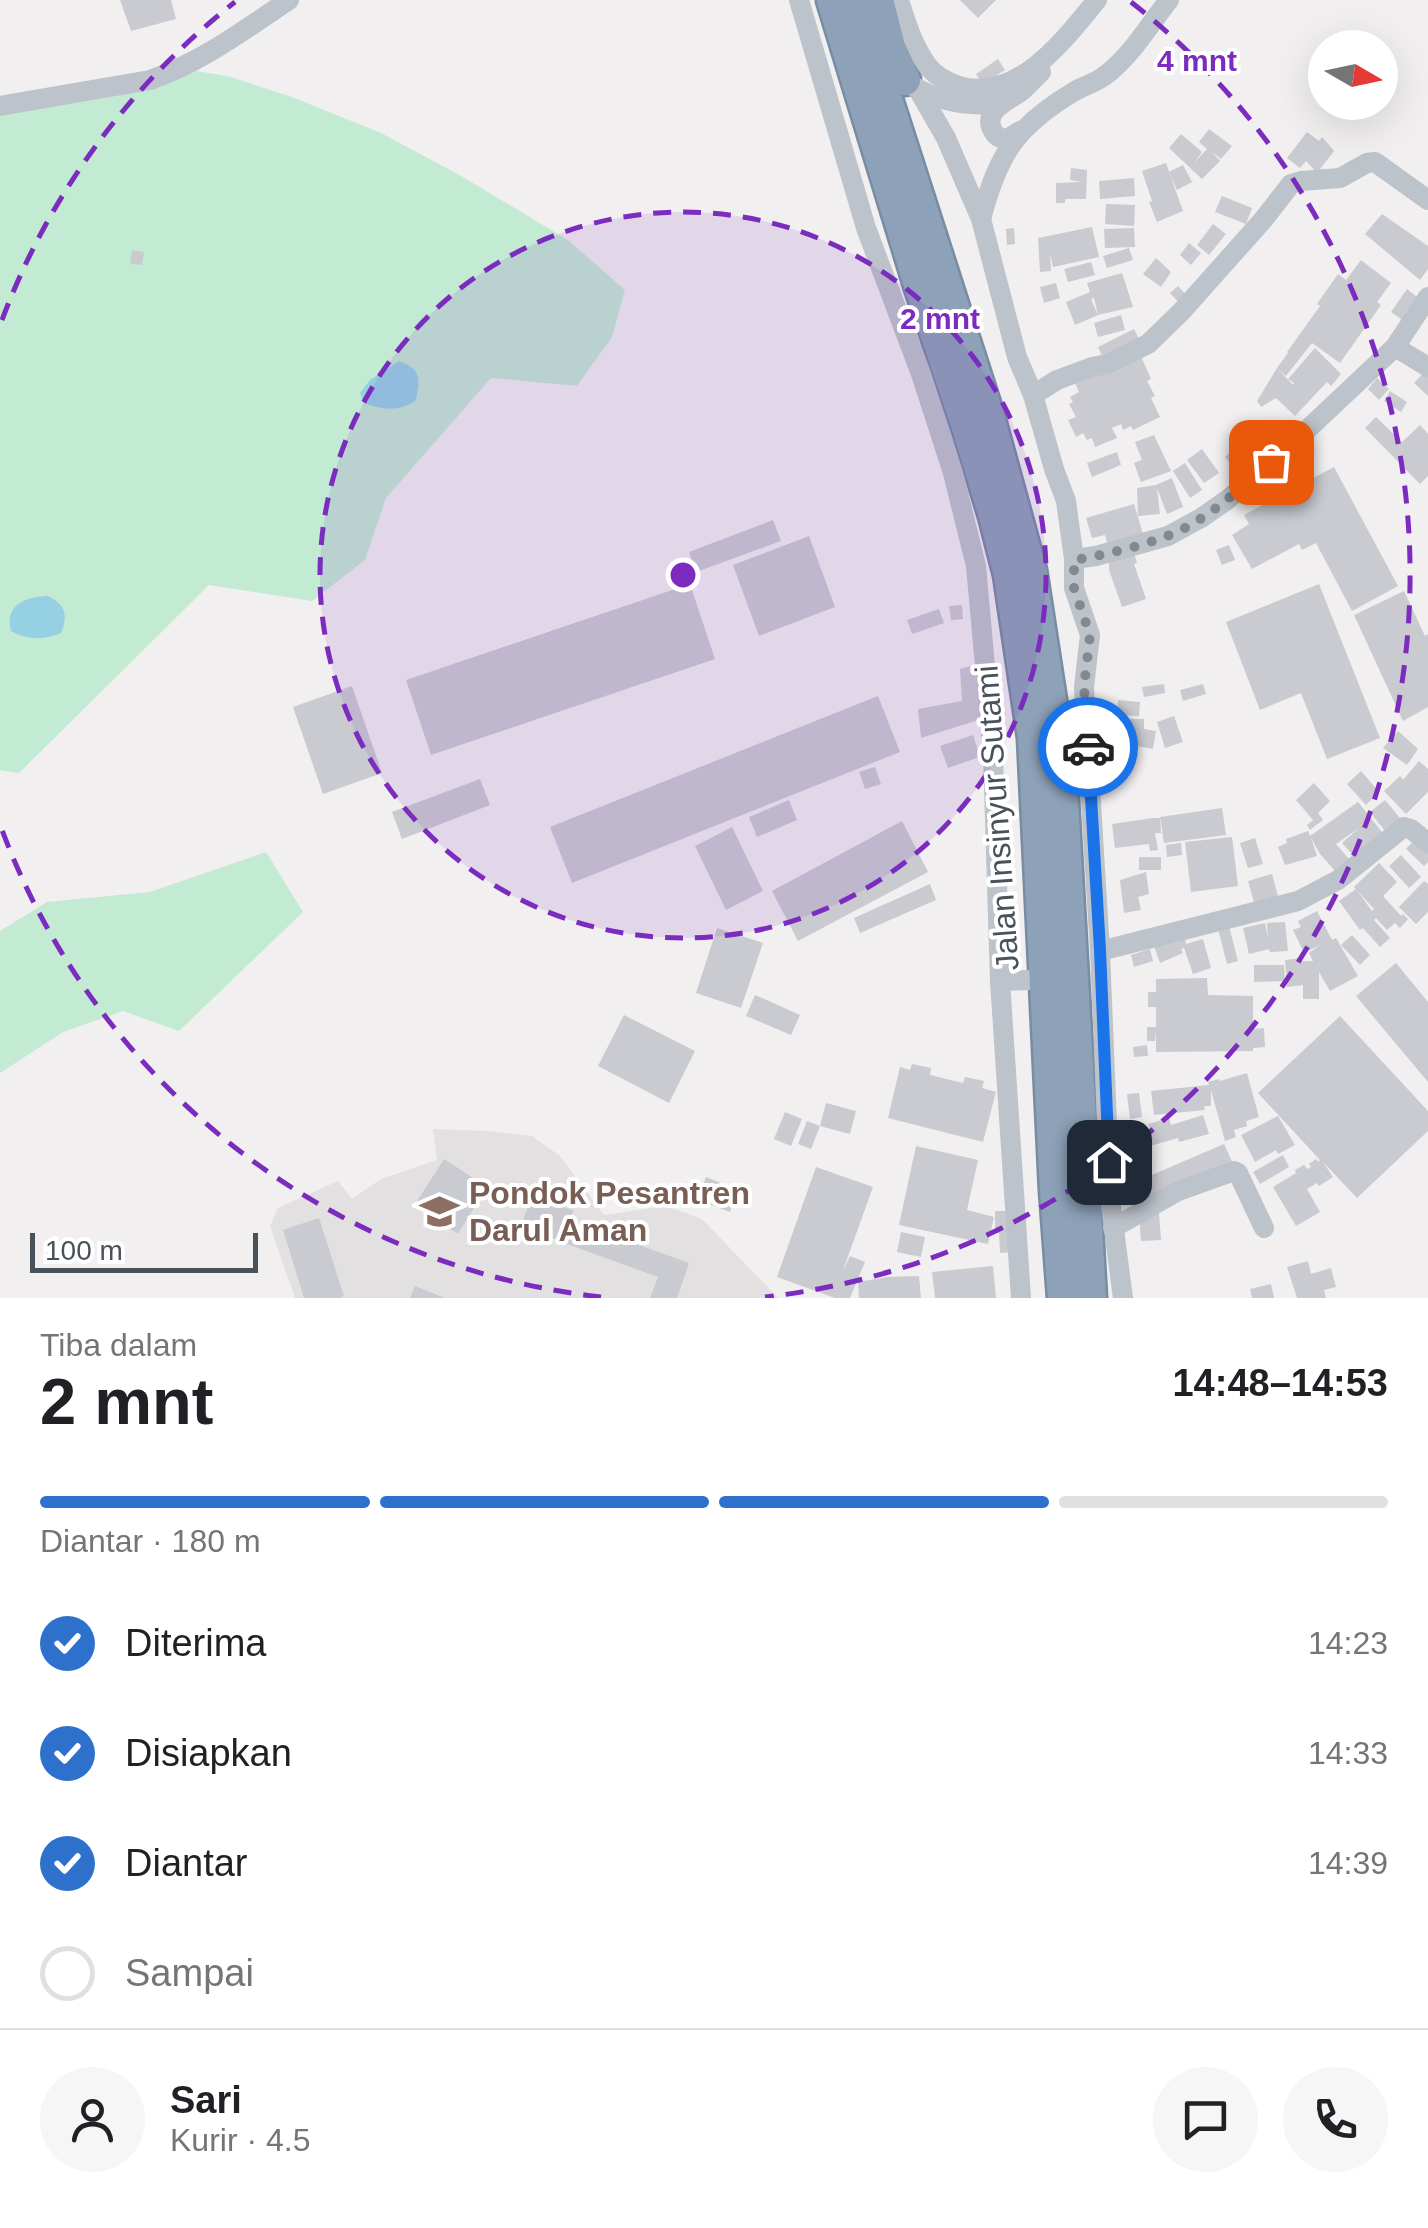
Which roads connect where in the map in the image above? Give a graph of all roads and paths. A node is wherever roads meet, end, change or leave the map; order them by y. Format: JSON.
{"nodes":[{"id":1,"x":288,"y":0,"type":"edge"},
{"id":2,"x":799,"y":0,"type":"edge"},
{"id":3,"x":832,"y":0,"type":"edge"},
{"id":4,"x":856,"y":0,"type":"edge"},
{"id":5,"x":878,"y":0,"type":"edge"},
{"id":6,"x":898,"y":0,"type":"edge"},
{"id":7,"x":1097,"y":0,"type":"edge"},
{"id":8,"x":1169,"y":0,"type":"edge"},
{"id":9,"x":265,"y":7,"type":"edge"},
{"id":10,"x":1071,"y":31,"type":"junction"},
{"id":11,"x":912,"y":86,"type":"junction"},
{"id":12,"x":1002,"y":103,"type":"junction"},
{"id":13,"x":0,"y":106,"type":"edge"},
{"id":14,"x":1020,"y":132,"type":"junction"},
{"id":15,"x":1428,"y":200,"type":"edge"},
{"id":16,"x":980,"y":219,"type":"junction"},
{"id":17,"x":1428,"y":297,"type":"edge"},
{"id":18,"x":1395,"y":347,"type":"junction"},
{"id":19,"x":1428,"y":366,"type":"edge"},
{"id":20,"x":1033,"y":395,"type":"junction"},
{"id":21,"x":1074,"y":560,"type":"junction"},
{"id":22,"x":1428,"y":842,"type":"edge"},
{"id":23,"x":1100,"y":950,"type":"junction"},
{"id":24,"x":1029,"y":980,"type":"dead end"},
{"id":25,"x":1000,"y":981,"type":"junction"},
{"id":26,"x":1113,"y":1228,"type":"junction"},
{"id":27,"x":1264,"y":1228,"type":"dead end"},
{"id":28,"x":1021,"y":1298,"type":"edge"},
{"id":29,"x":1063,"y":1298,"type":"edge"},
{"id":30,"x":1090,"y":1298,"type":"edge"},
{"id":31,"x":1124,"y":1298,"type":"edge"}],
"edges":[{"from":1,"to":9,"type":"street"},
{"from":2,"to":25,"type":"street"},
{"from":3,"to":29,"type":"highway","name":"Jalan Insinyur Sutami"},
{"from":4,"to":30,"type":"highway","name":"Jalan Insinyur Sutami"},
{"from":5,"to":11,"type":"highway"},
{"from":6,"to":10,"type":"street"},
{"from":7,"to":10,"type":"street"},
{"from":8,"to":14,"type":"street"},
{"from":9,"to":13,"type":"street"},
{"from":10,"to":12,"type":"street"},
{"from":11,"to":12,"type":"street"},
{"from":11,"to":16,"type":"street"},
{"from":12,"to":14,"type":"street"},
{"from":14,"to":16,"type":"street"},
{"from":15,"to":20,"type":"street"},
{"from":16,"to":20,"type":"street"},
{"from":17,"to":18,"type":"street"},
{"from":18,"to":19,"type":"street"},
{"from":18,"to":21,"type":"street"},
{"from":20,"to":21,"type":"street"},
{"from":21,"to":23,"type":"street"},
{"from":22,"to":23,"type":"street"},
{"from":23,"to":26,"type":"street"},
{"from":24,"to":25,"type":"street"},
{"from":25,"to":28,"type":"street"},
{"from":26,"to":27,"type":"street"},
{"from":26,"to":31,"type":"street"}]}
